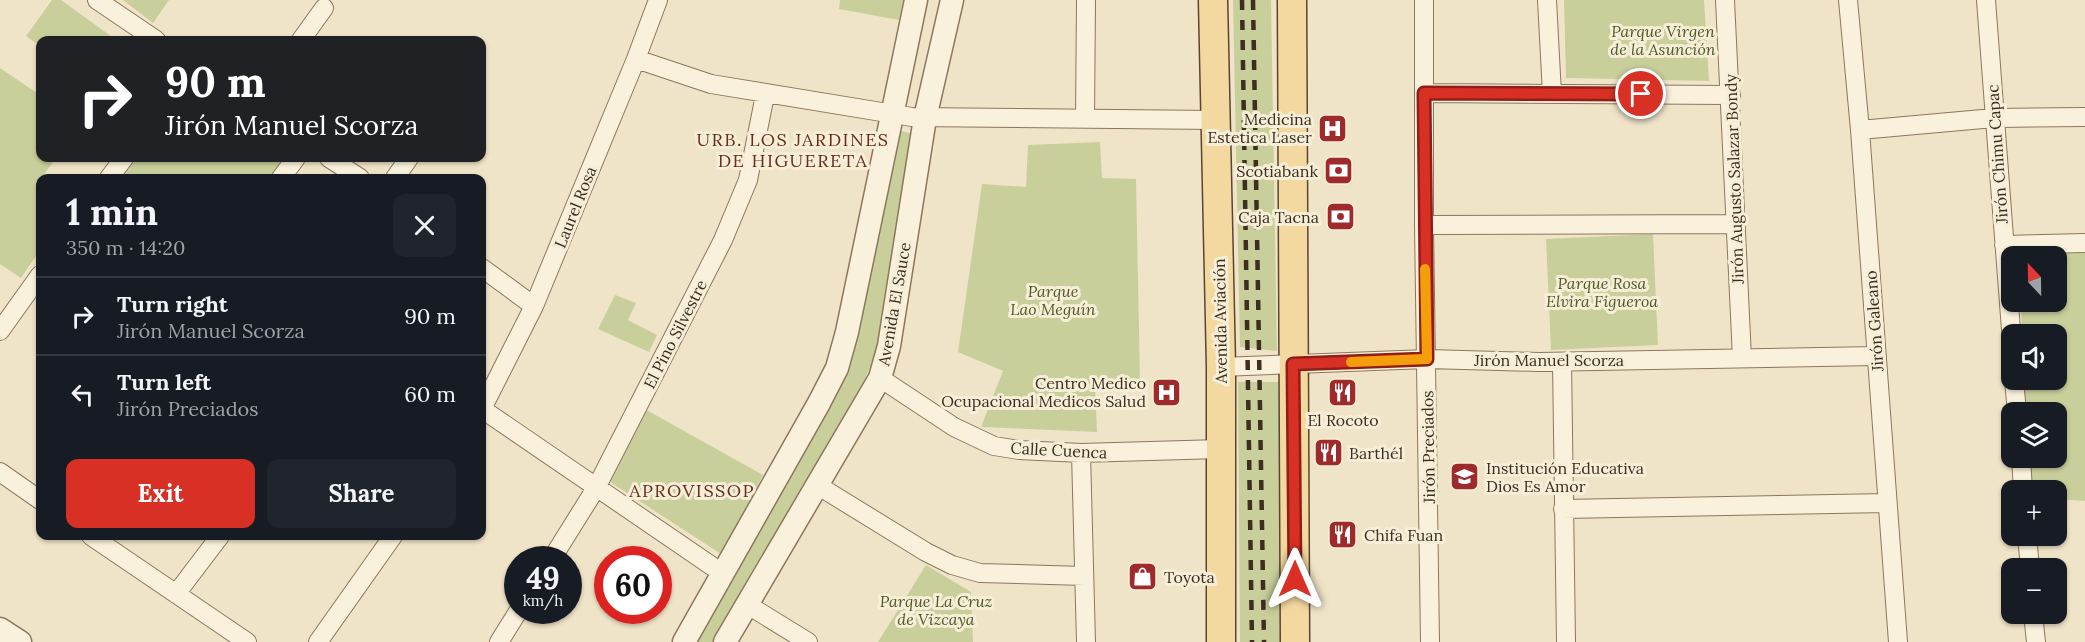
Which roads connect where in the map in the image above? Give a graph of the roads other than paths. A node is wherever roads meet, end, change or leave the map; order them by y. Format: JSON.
{"nodes":[{"id":1,"x":97,"y":0,"type":"edge"},
{"id":2,"x":658,"y":0,"type":"edge"},
{"id":3,"x":916,"y":0,"type":"edge"},
{"id":4,"x":952,"y":0,"type":"edge"},
{"id":5,"x":1086,"y":0,"type":"edge"},
{"id":6,"x":1213,"y":0,"type":"edge"},
{"id":7,"x":1292,"y":0,"type":"edge"},
{"id":8,"x":1424,"y":0,"type":"edge"},
{"id":9,"x":1547,"y":0,"type":"edge"},
{"id":10,"x":1725,"y":0,"type":"edge"},
{"id":11,"x":1848,"y":0,"type":"edge"},
{"id":12,"x":1986,"y":0,"type":"edge"},
{"id":13,"x":324,"y":8,"type":"dead end"},
{"id":14,"x":150,"y":36,"type":"edge"},
{"id":15,"x":304,"y":36,"type":"edge"},
{"id":16,"x":636,"y":59,"type":"junction"},
{"id":17,"x":1424,"y":93,"type":"junction"},
{"id":18,"x":765,"y":94,"type":"junction"},
{"id":19,"x":1552,"y":94,"type":"junction"},
{"id":20,"x":1731,"y":95,"type":"junction"},
{"id":21,"x":891,"y":115,"type":"junction"},
{"id":22,"x":2085,"y":117,"type":"edge"},
{"id":23,"x":925,"y":118,"type":"junction"},
{"id":24,"x":1995,"y":118,"type":"junction"},
{"id":25,"x":1085,"y":119,"type":"junction"},
{"id":26,"x":1215,"y":120,"type":"junction"},
{"id":27,"x":1860,"y":130,"type":"junction"},
{"id":28,"x":335,"y":162,"type":"edge"},
{"id":29,"x":354,"y":174,"type":"edge"},
{"id":30,"x":1734,"y":224,"type":"junction"},
{"id":31,"x":1424,"y":225,"type":"junction"},
{"id":32,"x":2085,"y":243,"type":"edge"},
{"id":33,"x":2004,"y":245,"type":"junction"},
{"id":34,"x":486,"y":271,"type":"edge"},
{"id":35,"x":36,"y":281,"type":"edge"},
{"id":36,"x":534,"y":306,"type":"junction"},
{"id":37,"x":2010,"y":324,"type":"edge"},
{"id":38,"x":0,"y":332,"type":"edge"},
{"id":39,"x":1877,"y":356,"type":"junction"},
{"id":40,"x":1742,"y":358,"type":"junction"},
{"id":41,"x":1427,"y":359,"type":"junction"},
{"id":42,"x":1562,"y":362,"type":"junction"},
{"id":43,"x":1293,"y":364,"type":"junction"},
{"id":44,"x":1221,"y":368,"type":"junction"},
{"id":45,"x":880,"y":378,"type":"junction"},
{"id":46,"x":486,"y":401,"type":"edge"},
{"id":47,"x":486,"y":412,"type":"edge"},
{"id":48,"x":1220,"y":449,"type":"junction"},
{"id":49,"x":1081,"y":453,"type":"junction"},
{"id":50,"x":0,"y":472,"type":"edge"},
{"id":51,"x":817,"y":485,"type":"junction"},
{"id":52,"x":596,"y":488,"type":"junction"},
{"id":53,"x":36,"y":497,"type":"edge"},
{"id":54,"x":1887,"y":503,"type":"junction"},
{"id":55,"x":1563,"y":509,"type":"junction"},
{"id":56,"x":97,"y":540,"type":"edge"},
{"id":57,"x":217,"y":540,"type":"edge"},
{"id":58,"x":390,"y":540,"type":"edge"},
{"id":59,"x":560,"y":546,"type":"edge"},
{"id":60,"x":722,"y":573,"type":"junction"},
{"id":61,"x":1084,"y":576,"type":"junction"},
{"id":62,"x":176,"y":594,"type":"junction"},
{"id":63,"x":748,"y":605,"type":"junction"},
{"id":64,"x":510,"y":624,"type":"edge"},
{"id":65,"x":2034,"y":624,"type":"edge"},
{"id":66,"x":0,"y":629,"type":"edge"},
{"id":67,"x":20,"y":642,"type":"edge"},
{"id":68,"x":247,"y":642,"type":"edge"},
{"id":69,"x":318,"y":642,"type":"edge"},
{"id":70,"x":499,"y":642,"type":"edge"},
{"id":71,"x":684,"y":642,"type":"edge"},
{"id":72,"x":725,"y":642,"type":"edge"},
{"id":73,"x":808,"y":642,"type":"edge"},
{"id":74,"x":1086,"y":642,"type":"edge"},
{"id":75,"x":1221,"y":642,"type":"edge"},
{"id":76,"x":1295,"y":642,"type":"edge"},
{"id":77,"x":1430,"y":642,"type":"edge"},
{"id":78,"x":1566,"y":642,"type":"edge"},
{"id":79,"x":1898,"y":642,"type":"edge"},
{"id":80,"x":2036,"y":642,"type":"edge"}],
"edges":[{"from":1,"to":14,"type":"street"},
{"from":2,"to":16,"type":"street","name":"Laurel Rosa"},
{"from":3,"to":21,"type":"street"},
{"from":4,"to":23,"type":"street","name":"Avenida El Sauce"},
{"from":5,"to":25,"type":"street"},
{"from":6,"to":26,"type":"main road","name":"Avenida Aviación"},
{"from":7,"to":43,"type":"main road"},
{"from":8,"to":17,"type":"street","name":"Jirón Preciados"},
{"from":9,"to":19,"type":"street"},
{"from":10,"to":20,"type":"street","name":"Jirón Augusto Salazar Bondy"},
{"from":11,"to":27,"type":"street","name":"Jirón Galeano"},
{"from":12,"to":24,"type":"street","name":"Jirón Chimu Capac"},
{"from":13,"to":15,"type":"street"},
{"from":16,"to":18,"type":"street"},
{"from":16,"to":36,"type":"street","name":"Laurel Rosa"},
{"from":17,"to":19,"type":"street"},
{"from":17,"to":31,"type":"street","name":"Jirón Preciados"},
{"from":18,"to":21,"type":"street"},
{"from":18,"to":52,"type":"street","name":"El Pino Silvestre"},
{"from":19,"to":20,"type":"street"},
{"from":20,"to":30,"type":"street","name":"Jirón Augusto Salazar Bondy"},
{"from":21,"to":23,"type":"street"},
{"from":21,"to":60,"type":"street"},
{"from":22,"to":24,"type":"street"},
{"from":23,"to":25,"type":"street"},
{"from":23,"to":45,"type":"street","name":"Avenida El Sauce"},
{"from":24,"to":27,"type":"street"},
{"from":24,"to":33,"type":"street","name":"Jirón Chimu Capac"},
{"from":25,"to":26,"type":"street"},
{"from":26,"to":44,"type":"main road","name":"Avenida Aviación"},
{"from":27,"to":39,"type":"street","name":"Jirón Galeano"},
{"from":28,"to":29,"type":"street"},
{"from":30,"to":31,"type":"street"},
{"from":30,"to":40,"type":"street","name":"Jirón Augusto Salazar Bondy"},
{"from":31,"to":41,"type":"street","name":"Jirón Preciados"},
{"from":32,"to":33,"type":"street"},
{"from":33,"to":37,"type":"street","name":"Jirón Chimu Capac"},
{"from":34,"to":36,"type":"street"},
{"from":35,"to":38,"type":"street"},
{"from":36,"to":46,"type":"street","name":"Laurel Rosa"},
{"from":39,"to":40,"type":"street","name":"Jirón Manuel Scorza"},
{"from":39,"to":54,"type":"street","name":"Jirón Galeano"},
{"from":40,"to":42,"type":"street","name":"Jirón Manuel Scorza"},
{"from":41,"to":42,"type":"street","name":"Jirón Manuel Scorza"},
{"from":41,"to":43,"type":"street","name":"Jirón Manuel Scorza"},
{"from":41,"to":77,"type":"street","name":"Jirón Preciados"},
{"from":42,"to":55,"type":"street"},
{"from":43,"to":44,"type":"street","name":"Jirón Manuel Scorza"},
{"from":43,"to":76,"type":"main road"},
{"from":44,"to":48,"type":"main road","name":"Avenida Aviación"},
{"from":45,"to":49,"type":"street","name":"Calle Cuenca"},
{"from":45,"to":51,"type":"street","name":"Avenida El Sauce"},
{"from":47,"to":52,"type":"street"},
{"from":48,"to":49,"type":"street","name":"Calle Cuenca"},
{"from":48,"to":75,"type":"main road","name":"Avenida Aviación"},
{"from":49,"to":61,"type":"street"},
{"from":50,"to":53,"type":"street"},
{"from":51,"to":61,"type":"street"},
{"from":51,"to":63,"type":"street","name":"Avenida El Sauce"},
{"from":52,"to":59,"type":"street","name":"El Pino Silvestre"},
{"from":52,"to":60,"type":"street"},
{"from":54,"to":55,"type":"street"},
{"from":54,"to":79,"type":"street","name":"Jirón Galeano"},
{"from":55,"to":78,"type":"street"},
{"from":56,"to":62,"type":"street"},
{"from":57,"to":62,"type":"street"},
{"from":58,"to":69,"type":"street"},
{"from":60,"to":71,"type":"street"},
{"from":61,"to":74,"type":"street"},
{"from":62,"to":68,"type":"street"},
{"from":63,"to":72,"type":"street","name":"Avenida El Sauce"},
{"from":63,"to":73,"type":"street"},
{"from":64,"to":70,"type":"street"},
{"from":65,"to":80,"type":"street"},
{"from":66,"to":67,"type":"street"}]}
